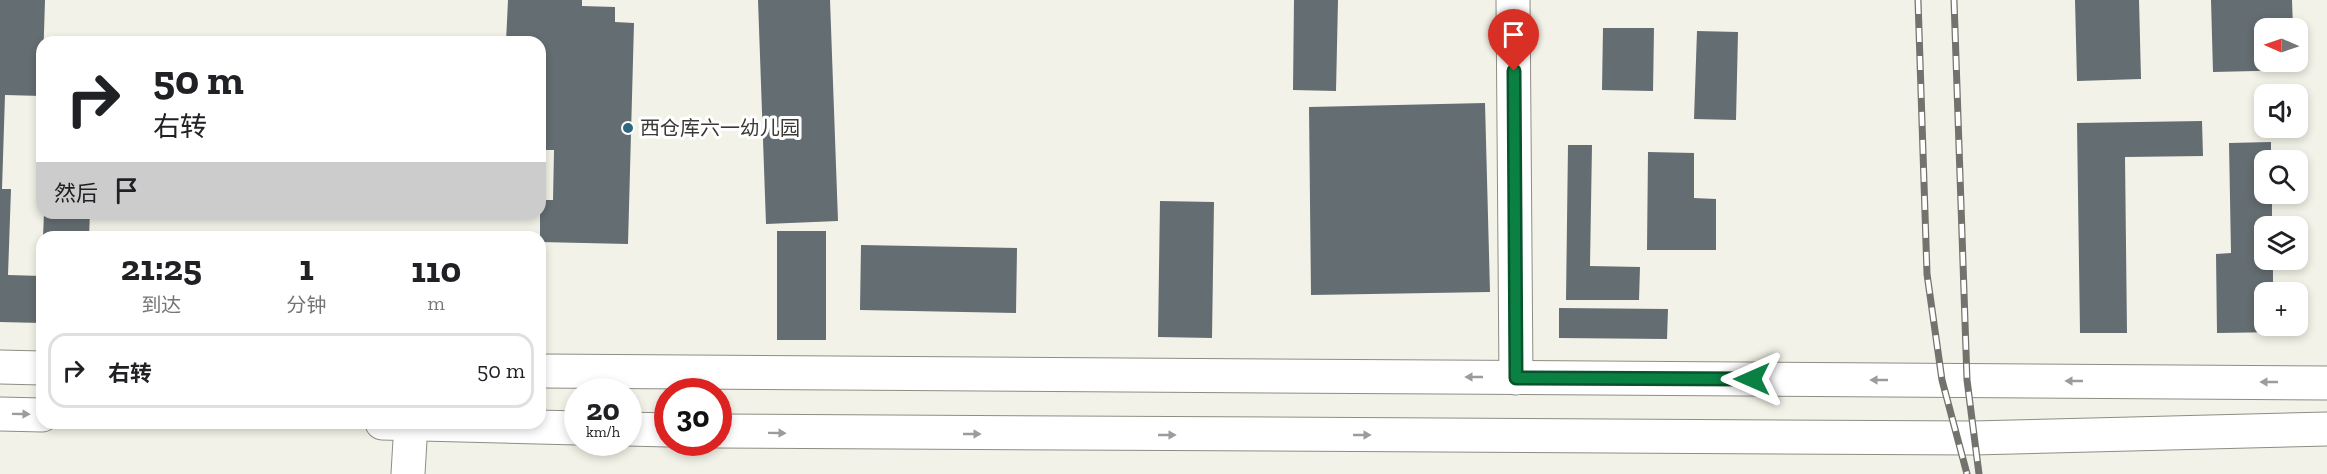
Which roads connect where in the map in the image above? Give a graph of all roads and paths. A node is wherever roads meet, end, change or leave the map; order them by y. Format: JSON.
{"nodes":[{"id":1,"x":1513,"y":0,"type":"edge"},
{"id":2,"x":0,"y":367,"type":"edge"},
{"id":3,"x":36,"y":368,"type":"edge"},
{"id":4,"x":546,"y":371,"type":"edge"},
{"id":5,"x":1516,"y":378,"type":"junction"},
{"id":6,"x":2327,"y":383,"type":"edge"},
{"id":7,"x":0,"y":414,"type":"edge"},
{"id":8,"x":36,"y":415,"type":"edge"},
{"id":9,"x":546,"y":427,"type":"edge"},
{"id":10,"x":564,"y":428,"type":"edge"},
{"id":11,"x":411,"y":429,"type":"edge"},
{"id":12,"x":2327,"y":429,"type":"edge"},
{"id":13,"x":732,"y":432,"type":"edge"},
{"id":14,"x":408,"y":474,"type":"edge"}],
"edges":[{"from":1,"to":5,"type":"street"},
{"from":2,"to":3,"type":"street"},
{"from":5,"to":4,"type":"street","one_way":true},
{"from":6,"to":5,"type":"street","one_way":true},
{"from":7,"to":8,"type":"street","one_way":true},
{"from":9,"to":10,"type":"street"},
{"from":11,"to":14,"type":"street"},
{"from":13,"to":12,"type":"street","one_way":true}]}
